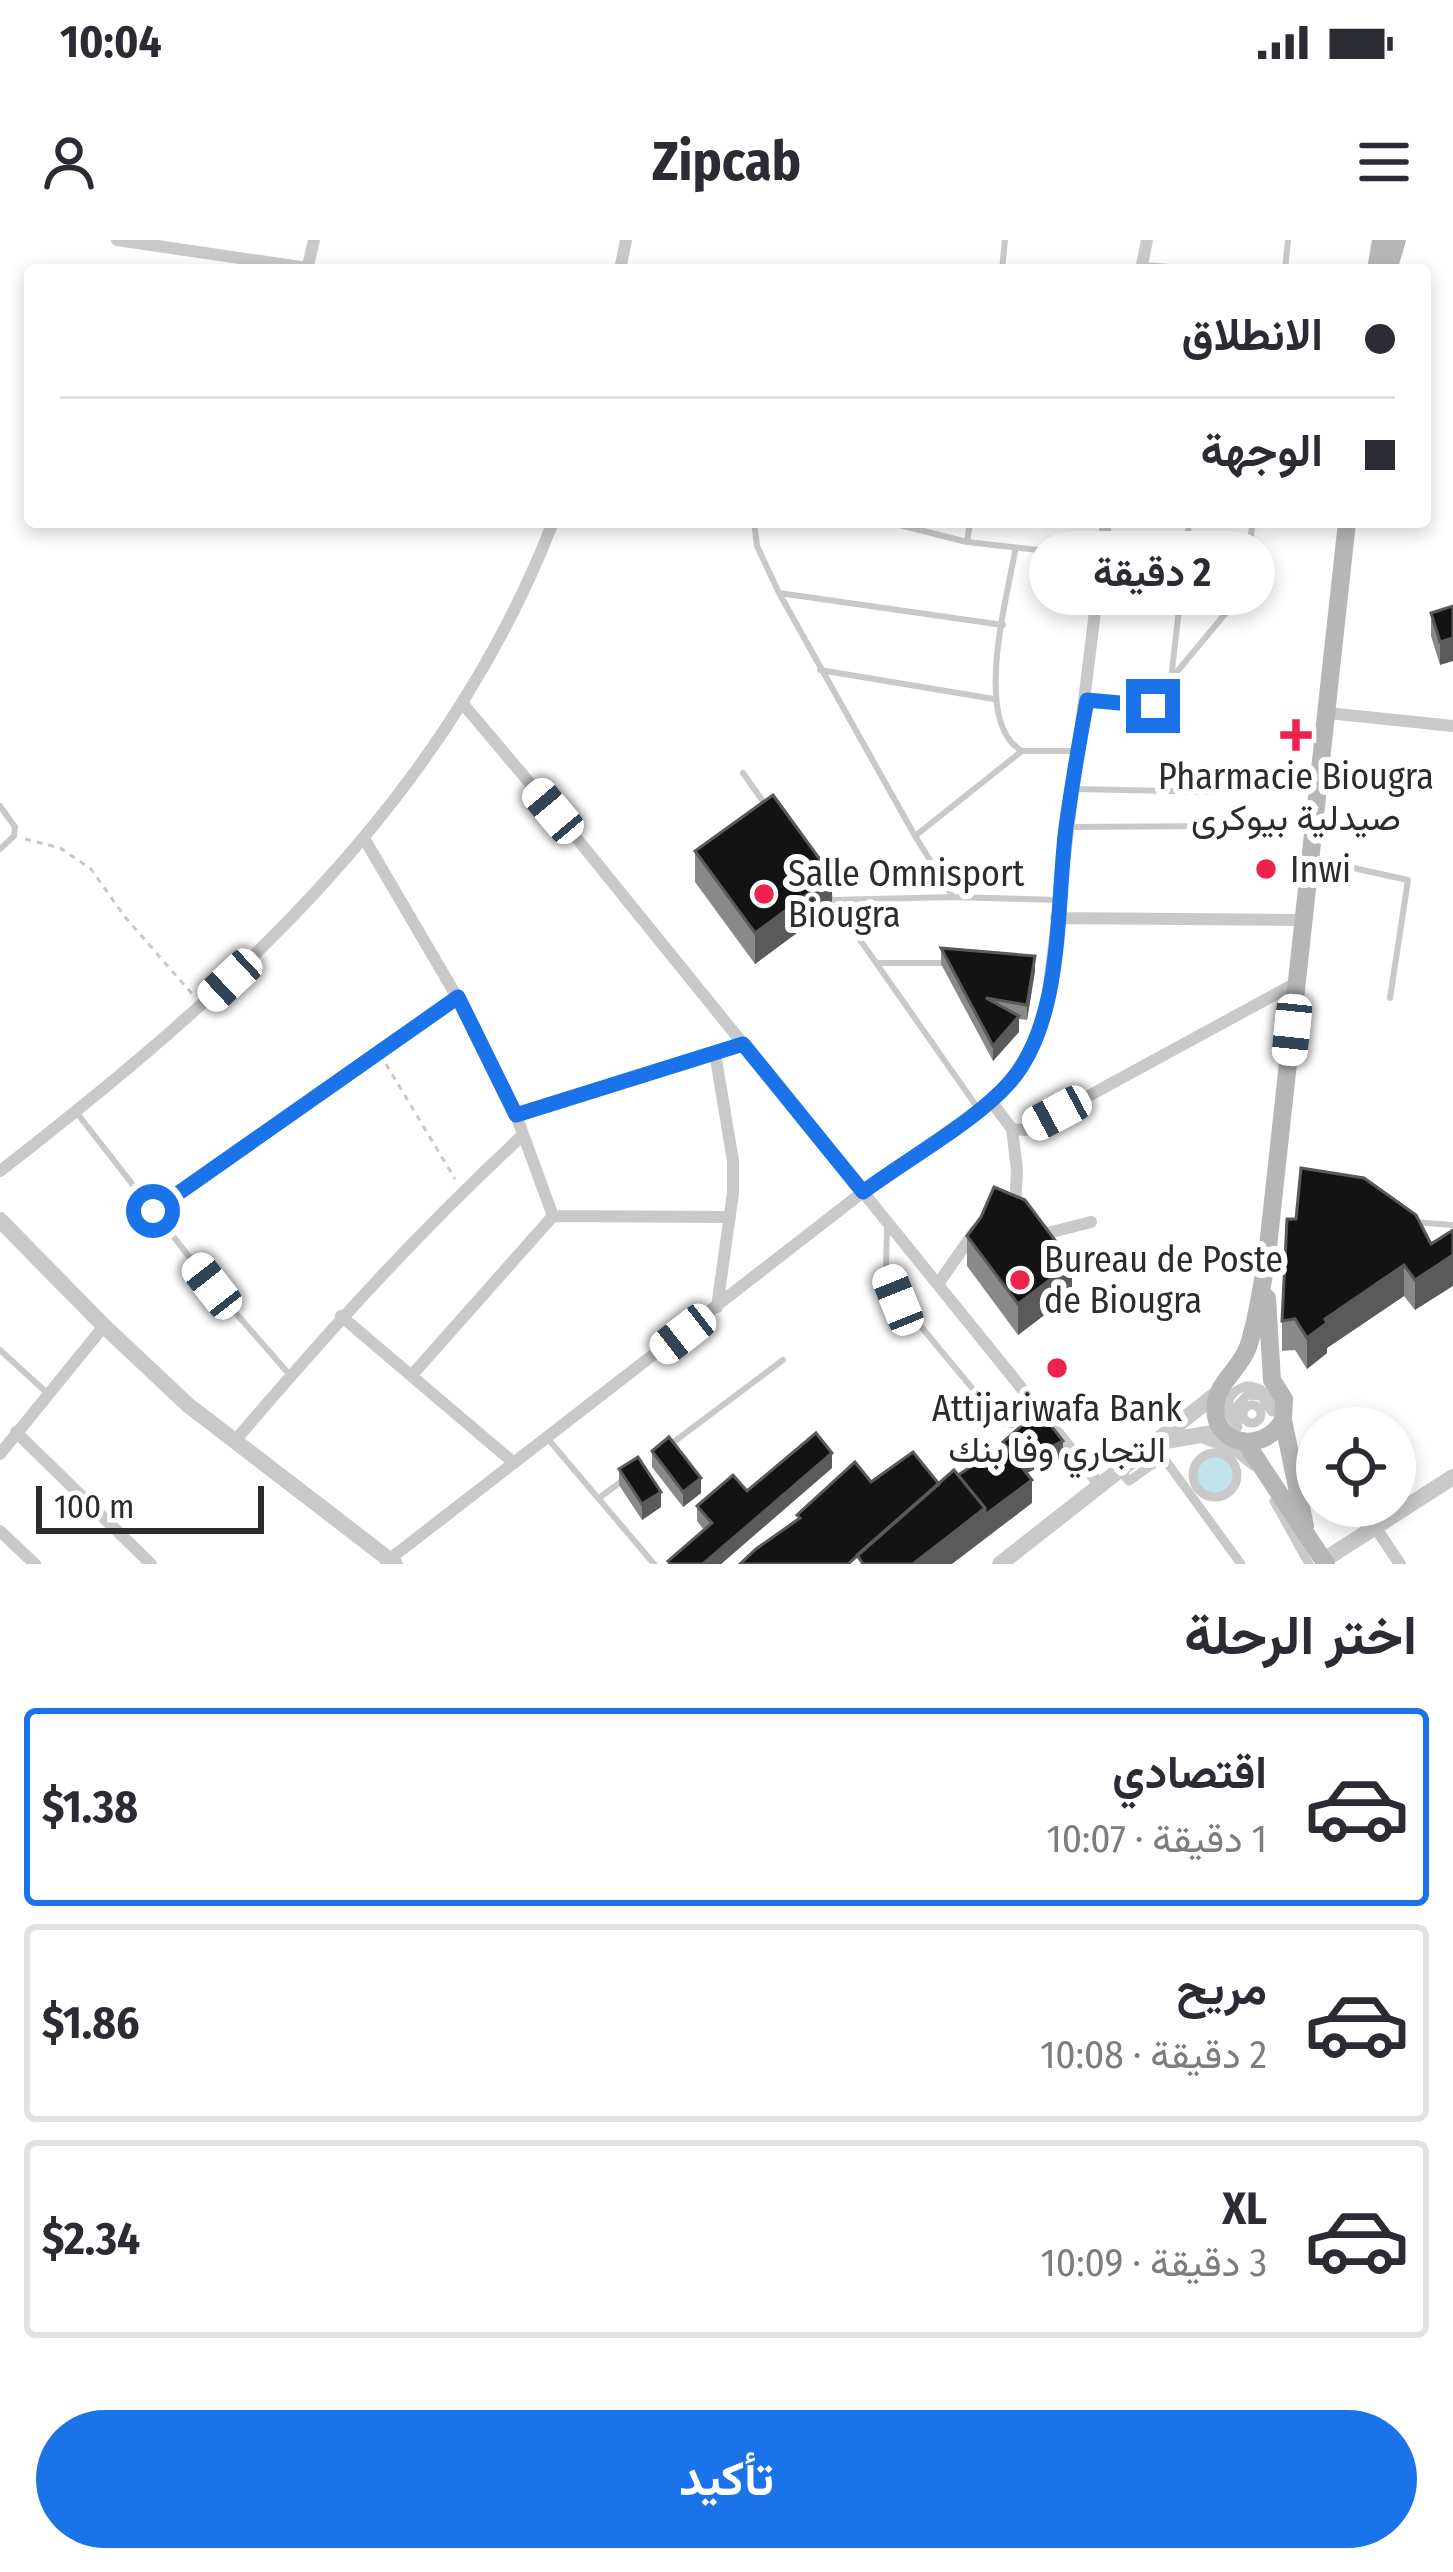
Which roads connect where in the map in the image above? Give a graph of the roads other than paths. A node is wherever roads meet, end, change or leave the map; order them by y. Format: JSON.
{"nodes":[{"id":1,"x":122,"y":241,"type":"edge"},
{"id":2,"x":274,"y":264,"type":"edge"},
{"id":3,"x":550,"y":528,"type":"edge"},
{"id":4,"x":755,"y":528,"type":"edge"},
{"id":5,"x":912,"y":528,"type":"edge"},
{"id":6,"x":969,"y":528,"type":"edge"},
{"id":7,"x":1105,"y":528,"type":"edge"},
{"id":8,"x":1189,"y":528,"type":"edge"},
{"id":9,"x":1252,"y":528,"type":"edge"},
{"id":10,"x":1346,"y":528,"type":"edge"},
{"id":11,"x":967,"y":542,"type":"junction"},
{"id":12,"x":1015,"y":549,"type":"junction"},
{"id":13,"x":1100,"y":557,"type":"junction"},
{"id":14,"x":779,"y":593,"type":"junction"},
{"id":15,"x":1003,"y":625,"type":"junction"},
{"id":16,"x":820,"y":670,"type":"junction"},
{"id":17,"x":1171,"y":679,"type":"junction"},
{"id":18,"x":994,"y":699,"type":"junction"},
{"id":19,"x":1087,"y":700,"type":"junction"},
{"id":20,"x":463,"y":704,"type":"junction"},
{"id":21,"x":1328,"y":713,"type":"junction"},
{"id":22,"x":1453,"y":726,"type":"edge"},
{"id":23,"x":1022,"y":751,"type":"junction"},
{"id":24,"x":1077,"y":751,"type":"junction"},
{"id":25,"x":742,"y":773,"type":"dead end"},
{"id":26,"x":1073,"y":789,"type":"junction"},
{"id":27,"x":1215,"y":792,"type":"dead end"},
{"id":28,"x":0,"y":806,"type":"edge"},
{"id":29,"x":768,"y":809,"type":"edge"},
{"id":30,"x":1216,"y":826,"type":"dead end"},
{"id":31,"x":1066,"y":827,"type":"junction"},
{"id":32,"x":915,"y":836,"type":"junction"},
{"id":33,"x":364,"y":840,"type":"junction"},
{"id":34,"x":0,"y":848,"type":"edge"},
{"id":35,"x":1310,"y":859,"type":"junction"},
{"id":36,"x":819,"y":882,"type":"edge"},
{"id":37,"x":953,"y":898,"type":"junction"},
{"id":38,"x":832,"y":900,"type":"junction"},
{"id":39,"x":1059,"y":900,"type":"junction"},
{"id":40,"x":1056,"y":918,"type":"junction"},
{"id":41,"x":1303,"y":920,"type":"junction"},
{"id":42,"x":879,"y":963,"type":"junction"},
{"id":43,"x":961,"y":964,"type":"edge"},
{"id":44,"x":1297,"y":983,"type":"junction"},
{"id":45,"x":458,"y":997,"type":"junction"},
{"id":46,"x":1390,"y":998,"type":"dead end"},
{"id":47,"x":743,"y":1044,"type":"junction"},
{"id":48,"x":715,"y":1053,"type":"junction"},
{"id":49,"x":985,"y":1106,"type":"junction"},
{"id":50,"x":76,"y":1112,"type":"junction"},
{"id":51,"x":516,"y":1115,"type":"junction"},
{"id":52,"x":1012,"y":1129,"type":"junction"},
{"id":53,"x":523,"y":1135,"type":"junction"},
{"id":54,"x":0,"y":1171,"type":"edge"},
{"id":55,"x":863,"y":1192,"type":"junction"},
{"id":56,"x":153,"y":1211,"type":"junction"},
{"id":57,"x":1015,"y":1214,"type":"junction"},
{"id":58,"x":553,"y":1216,"type":"junction"},
{"id":59,"x":730,"y":1217,"type":"junction"},
{"id":60,"x":0,"y":1220,"type":"edge"},
{"id":61,"x":887,"y":1222,"type":"junction"},
{"id":62,"x":1091,"y":1222,"type":"dead end"},
{"id":63,"x":1403,"y":1222,"type":"edge"},
{"id":64,"x":1453,"y":1225,"type":"edge"},
{"id":65,"x":1266,"y":1265,"type":"junction"},
{"id":66,"x":938,"y":1284,"type":"junction"},
{"id":67,"x":717,"y":1307,"type":"junction"},
{"id":68,"x":341,"y":1316,"type":"junction"},
{"id":69,"x":104,"y":1326,"type":"junction"},
{"id":70,"x":1,"y":1352,"type":"edge"},
{"id":71,"x":783,"y":1360,"type":"dead end"},
{"id":72,"x":412,"y":1375,"type":"junction"},
{"id":73,"x":291,"y":1376,"type":"junction"},
{"id":74,"x":1272,"y":1381,"type":"junction"},
{"id":75,"x":1226,"y":1385,"type":"junction"},
{"id":76,"x":46,"y":1393,"type":"junction"},
{"id":77,"x":1244,"y":1402,"type":"joint"},
{"id":78,"x":1038,"y":1408,"type":"junction"},
{"id":79,"x":1283,"y":1420,"type":"junction"},
{"id":80,"x":1224,"y":1431,"type":"junction"},
{"id":81,"x":16,"y":1432,"type":"junction"},
{"id":82,"x":548,"y":1439,"type":"junction"},
{"id":83,"x":234,"y":1442,"type":"junction"},
{"id":84,"x":1154,"y":1443,"type":"junction"},
{"id":85,"x":1246,"y":1443,"type":"junction"},
{"id":86,"x":0,"y":1454,"type":"edge"},
{"id":87,"x":654,"y":1456,"type":"edge"},
{"id":88,"x":514,"y":1463,"type":"junction"},
{"id":89,"x":636,"y":1470,"type":"edge"},
{"id":90,"x":1453,"y":1477,"type":"edge"},
{"id":91,"x":1296,"y":1483,"type":"edge"},
{"id":92,"x":1100,"y":1485,"type":"junction"},
{"id":93,"x":1196,"y":1486,"type":"joint"},
{"id":94,"x":599,"y":1498,"type":"junction"},
{"id":95,"x":1416,"y":1501,"type":"edge"},
{"id":96,"x":1296,"y":1513,"type":"edge"},
{"id":97,"x":1305,"y":1527,"type":"edge"},
{"id":98,"x":1375,"y":1527,"type":"joint"},
{"id":99,"x":0,"y":1531,"type":"edge"},
{"id":100,"x":389,"y":1563,"type":"edge"},
{"id":101,"x":1320,"y":1563,"type":"edge"},
{"id":102,"x":34,"y":1564,"type":"edge"},
{"id":103,"x":151,"y":1564,"type":"edge"},
{"id":104,"x":654,"y":1564,"type":"edge"},
{"id":105,"x":1000,"y":1564,"type":"edge"},
{"id":106,"x":1240,"y":1564,"type":"edge"},
{"id":107,"x":1400,"y":1564,"type":"edge"}],
"edges":[{"from":1,"to":2,"type":"street"},
{"from":3,"to":20,"type":"street"},
{"from":4,"to":14,"type":"lane"},
{"from":5,"to":11,"type":"lane"},
{"from":6,"to":11,"type":"lane"},
{"from":7,"to":13,"type":"street"},
{"from":8,"to":17,"type":"lane"},
{"from":9,"to":17,"type":"lane"},
{"from":10,"to":21,"type":"main road"},
{"from":11,"to":12,"type":"lane"},
{"from":12,"to":13,"type":"lane"},
{"from":12,"to":15,"type":"lane"},
{"from":13,"to":19,"type":"street"},
{"from":14,"to":15,"type":"lane"},
{"from":14,"to":16,"type":"lane"},
{"from":15,"to":18,"type":"lane"},
{"from":16,"to":18,"type":"lane"},
{"from":16,"to":32,"type":"lane"},
{"from":17,"to":19,"type":"lane"},
{"from":18,"to":23,"type":"lane"},
{"from":19,"to":24,"type":"street"},
{"from":20,"to":33,"type":"street"},
{"from":20,"to":47,"type":"street"},
{"from":21,"to":22,"type":"street"},
{"from":21,"to":35,"type":"main road"},
{"from":23,"to":24,"type":"lane"},
{"from":23,"to":32,"type":"lane"},
{"from":24,"to":26,"type":"street"},
{"from":25,"to":29,"type":"lane"},
{"from":26,"to":27,"type":"lane"},
{"from":26,"to":31,"type":"street"},
{"from":28,"to":34,"type":"lane"},
{"from":30,"to":31,"type":"lane"},
{"from":31,"to":39,"type":"street"},
{"from":32,"to":37,"type":"lane"},
{"from":33,"to":45,"type":"street"},
{"from":33,"to":50,"type":"street"},
{"from":35,"to":41,"type":"main road"},
{"from":35,"to":46,"type":"lane"},
{"from":36,"to":38,"type":"lane"},
{"from":37,"to":38,"type":"lane"},
{"from":37,"to":39,"type":"lane"},
{"from":38,"to":42,"type":"lane"},
{"from":39,"to":40,"type":"street"},
{"from":40,"to":41,"type":"street"},
{"from":40,"to":49,"type":"street"},
{"from":41,"to":44,"type":"main road"},
{"from":42,"to":43,"type":"lane"},
{"from":42,"to":49,"type":"lane"},
{"from":44,"to":52,"type":"street"},
{"from":44,"to":65,"type":"main road"},
{"from":45,"to":51,"type":"street"},
{"from":45,"to":56,"type":"lane"},
{"from":47,"to":48,"type":"street"},
{"from":47,"to":55,"type":"street"},
{"from":48,"to":51,"type":"street"},
{"from":48,"to":59,"type":"street"},
{"from":49,"to":52,"type":"street"},
{"from":49,"to":55,"type":"street"},
{"from":50,"to":54,"type":"street"},
{"from":50,"to":56,"type":"lane"},
{"from":51,"to":53,"type":"street"},
{"from":52,"to":57,"type":"street"},
{"from":53,"to":58,"type":"street"},
{"from":53,"to":68,"type":"street"},
{"from":55,"to":61,"type":"street"},
{"from":55,"to":67,"type":"street"},
{"from":56,"to":73,"type":"lane"},
{"from":57,"to":62,"type":"street"},
{"from":57,"to":66,"type":"street"},
{"from":58,"to":59,"type":"street"},
{"from":58,"to":72,"type":"street"},
{"from":59,"to":67,"type":"street"},
{"from":60,"to":69,"type":"street"},
{"from":61,"to":66,"type":"street"},
{"from":61,"to":78,"type":"lane"},
{"from":63,"to":64,"type":"lane"},
{"from":65,"to":74,"type":"main road"},
{"from":65,"to":75,"type":"main road"},
{"from":66,"to":78,"type":"street"},
{"from":67,"to":82,"type":"street"},
{"from":68,"to":72,"type":"street"},
{"from":68,"to":73,"type":"street"},
{"from":69,"to":76,"type":"street"},
{"from":69,"to":83,"type":"street"},
{"from":70,"to":76,"type":"lane"},
{"from":71,"to":87,"type":"lane"},
{"from":72,"to":88,"type":"street"},
{"from":73,"to":83,"type":"street"},
{"from":74,"to":75,"type":"main road"},
{"from":74,"to":79,"type":"main road"},
{"from":75,"to":80,"type":"main road"},
{"from":75,"to":84,"type":"street"},
{"from":76,"to":81,"type":"street"},
{"from":77,"to":77,"type":"street"},
{"from":78,"to":92,"type":"street"},
{"from":79,"to":85,"type":"main road"},
{"from":79,"to":91,"type":"main road"},
{"from":80,"to":84,"type":"street"},
{"from":80,"to":85,"type":"main road"},
{"from":81,"to":86,"type":"street"},
{"from":81,"to":103,"type":"street"},
{"from":82,"to":88,"type":"street"},
{"from":82,"to":94,"type":"lane"},
{"from":83,"to":100,"type":"street"},
{"from":84,"to":92,"type":"street"},
{"from":85,"to":96,"type":"main road"},
{"from":88,"to":100,"type":"street"},
{"from":89,"to":94,"type":"lane"},
{"from":90,"to":95,"type":"street"},
{"from":92,"to":105,"type":"street"},
{"from":93,"to":93,"type":"street"},
{"from":94,"to":104,"type":"lane"},
{"from":97,"to":101,"type":"main road"},
{"from":98,"to":101,"type":"street"},
{"from":98,"to":107,"type":"street"},
{"from":99,"to":102,"type":"street"},
{"from":101,"to":106,"type":"street"}]}
